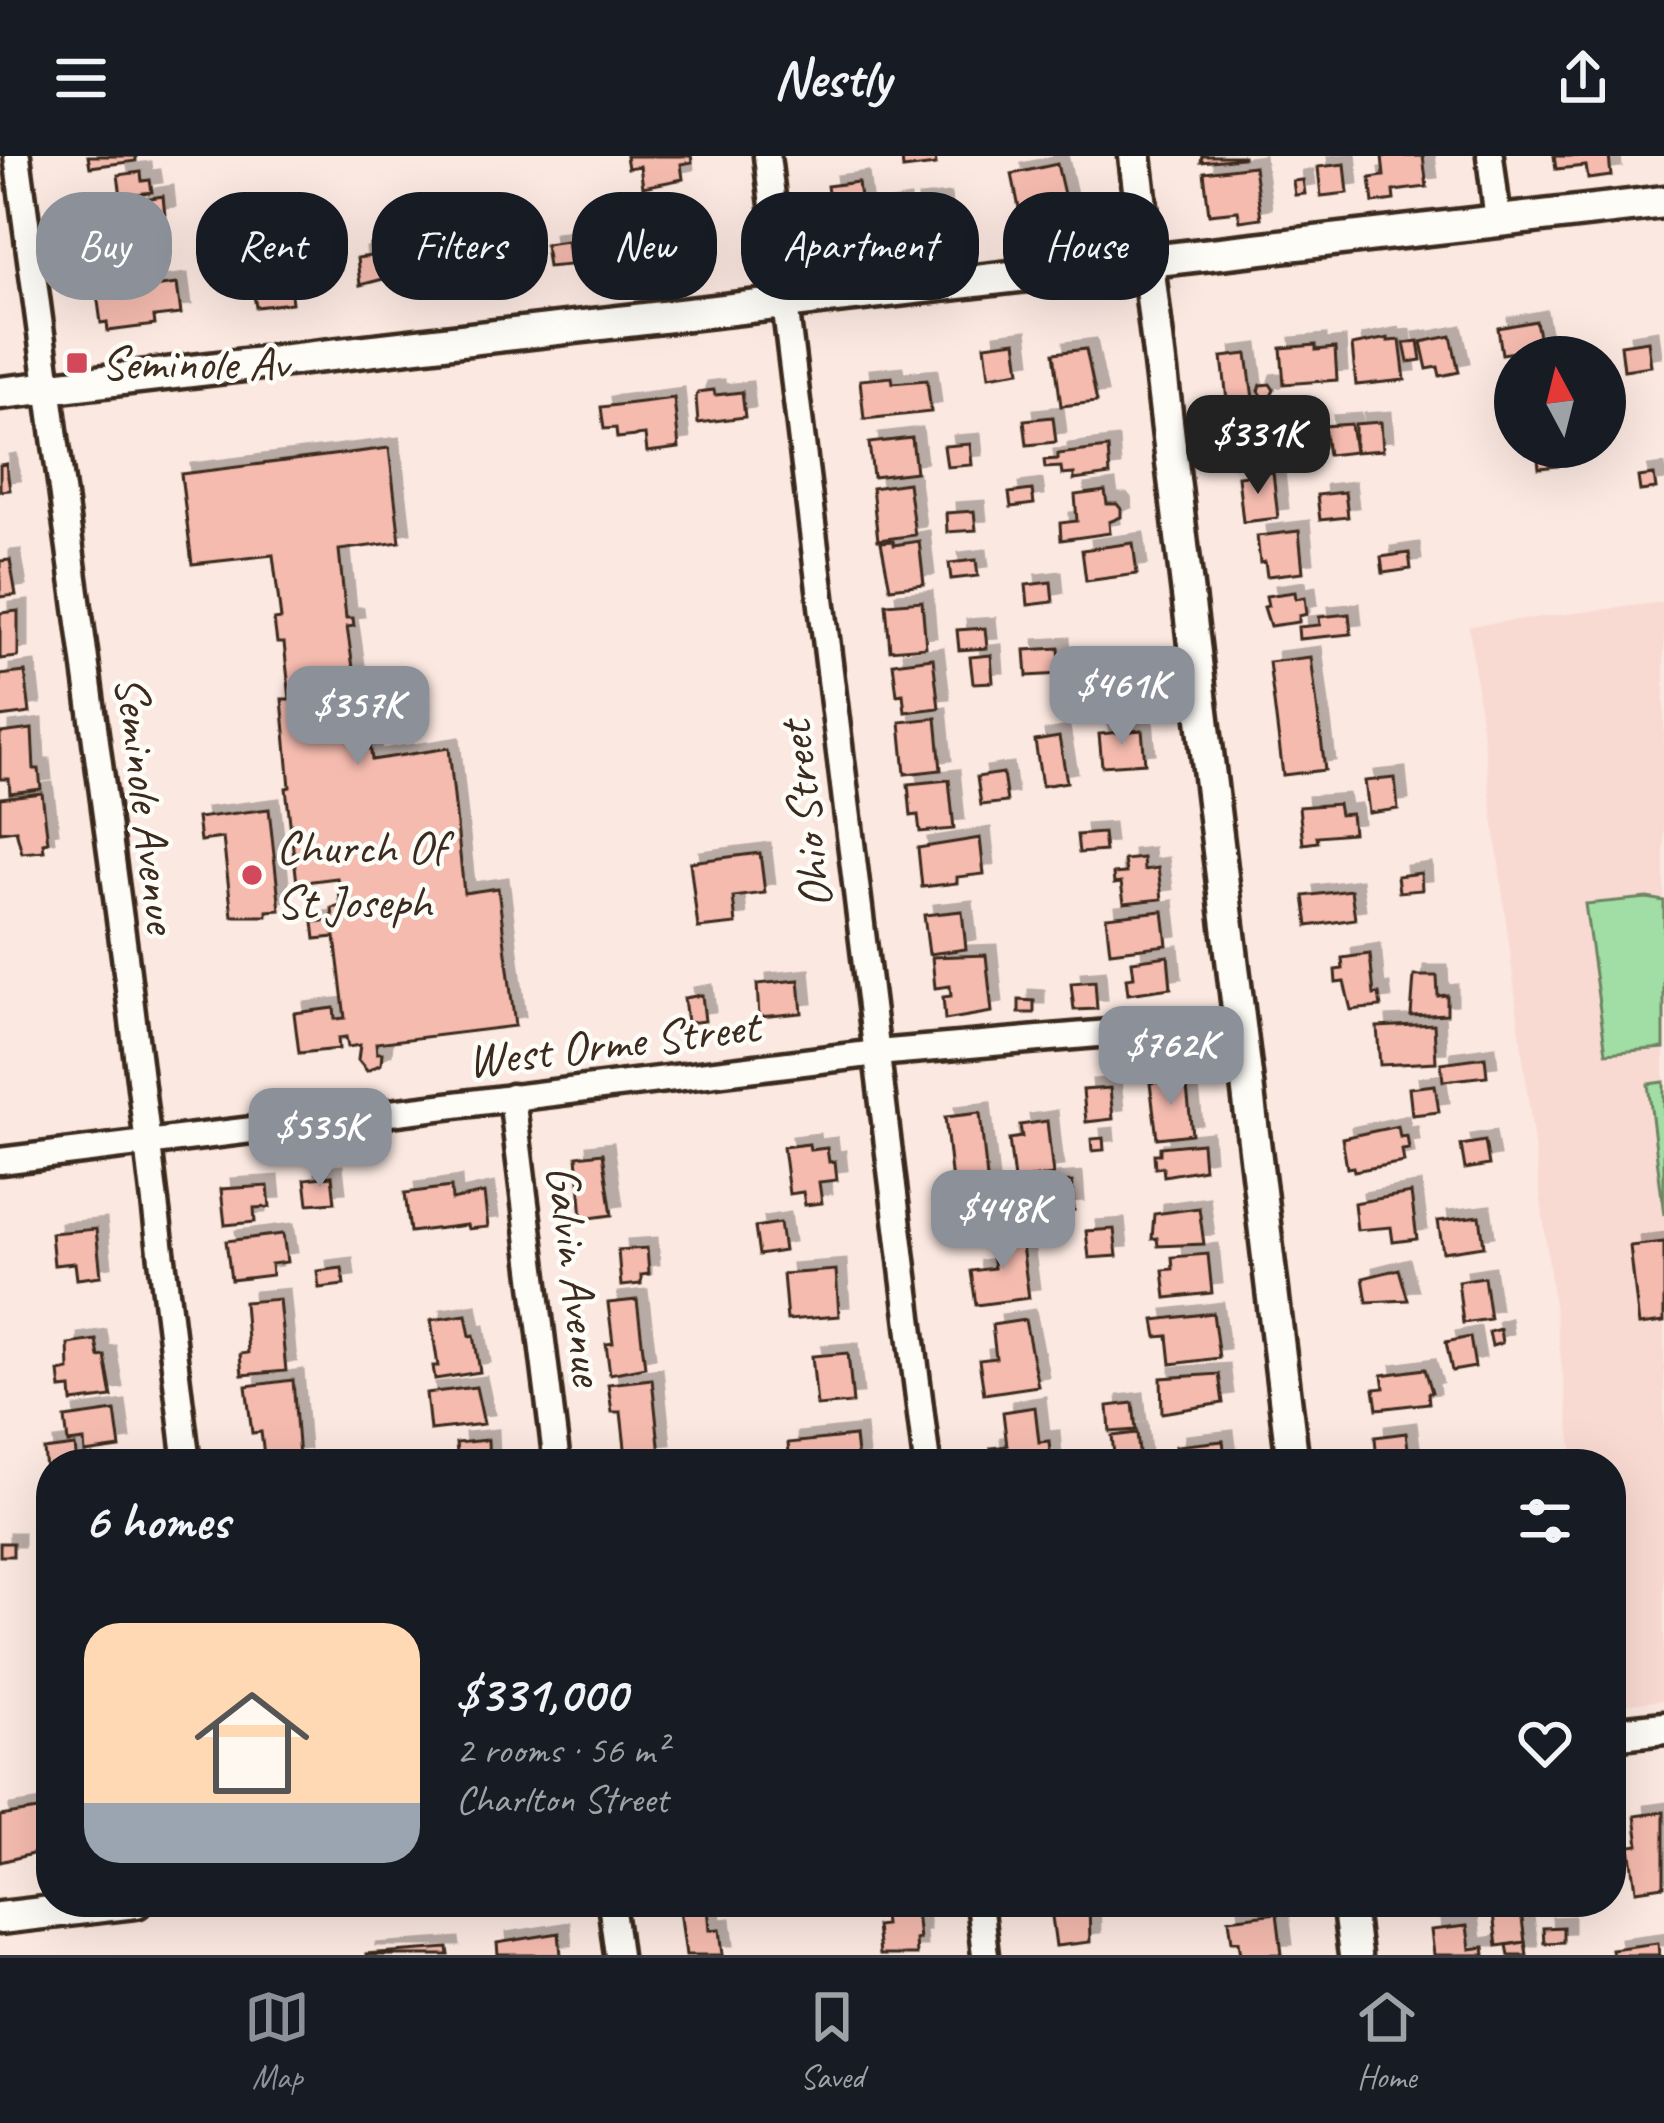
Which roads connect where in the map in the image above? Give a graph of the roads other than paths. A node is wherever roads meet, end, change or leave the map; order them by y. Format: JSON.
{"nodes":[{"id":1,"x":17,"y":156,"type":"edge"},
{"id":2,"x":767,"y":156,"type":"edge"},
{"id":3,"x":1135,"y":156,"type":"edge"},
{"id":4,"x":1490,"y":156,"type":"edge"},
{"id":5,"x":1139,"y":192,"type":"edge"},
{"id":6,"x":1664,"y":202,"type":"edge"},
{"id":7,"x":1498,"y":221,"type":"junction"},
{"id":8,"x":1169,"y":259,"type":"edge"},
{"id":9,"x":1003,"y":277,"type":"edge"},
{"id":10,"x":1153,"y":300,"type":"edge"},
{"id":11,"x":785,"y":302,"type":"junction"},
{"id":12,"x":51,"y":387,"type":"junction"},
{"id":13,"x":0,"y":393,"type":"edge"},
{"id":14,"x":1237,"y":1022,"type":"junction"},
{"id":15,"x":877,"y":1054,"type":"junction"},
{"id":16,"x":512,"y":1097,"type":"junction"},
{"id":17,"x":148,"y":1145,"type":"junction"},
{"id":18,"x":0,"y":1161,"type":"edge"},
{"id":19,"x":186,"y":1449,"type":"edge"},
{"id":20,"x":555,"y":1449,"type":"edge"},
{"id":21,"x":925,"y":1449,"type":"edge"},
{"id":22,"x":1291,"y":1449,"type":"edge"},
{"id":23,"x":1664,"y":1728,"type":"edge"},
{"id":24,"x":1626,"y":1732,"type":"edge"},
{"id":25,"x":36,"y":1914,"type":"edge"},
{"id":26,"x":613,"y":1917,"type":"edge"},
{"id":27,"x":981,"y":1917,"type":"edge"},
{"id":28,"x":1350,"y":1917,"type":"edge"},
{"id":29,"x":0,"y":1918,"type":"edge"},
{"id":30,"x":618,"y":1955,"type":"edge"},
{"id":31,"x":986,"y":1955,"type":"edge"},
{"id":32,"x":1355,"y":1955,"type":"edge"}],
"edges":[{"from":1,"to":12,"type":"street","name":"Seminole Avenue"},
{"from":2,"to":11,"type":"street","name":"Ohio Street"},
{"from":3,"to":5,"type":"street"},
{"from":4,"to":7,"type":"street"},
{"from":6,"to":7,"type":"street"},
{"from":7,"to":8,"type":"street"},
{"from":9,"to":11,"type":"street"},
{"from":10,"to":14,"type":"street"},
{"from":11,"to":12,"type":"street"},
{"from":11,"to":15,"type":"street","name":"Ohio Street"},
{"from":12,"to":13,"type":"street"},
{"from":12,"to":17,"type":"street","name":"Seminole Avenue"},
{"from":14,"to":15,"type":"street","name":"West Orme Street"},
{"from":14,"to":22,"type":"street"},
{"from":15,"to":16,"type":"street","name":"West Orme Street"},
{"from":15,"to":21,"type":"street","name":"Ohio Street"},
{"from":16,"to":17,"type":"street","name":"West Orme Street"},
{"from":16,"to":20,"type":"street","name":"Galvin Avenue"},
{"from":17,"to":18,"type":"street","name":"West Orme Street"},
{"from":17,"to":19,"type":"street","name":"Seminole Avenue"},
{"from":23,"to":24,"type":"street"},
{"from":25,"to":29,"type":"street"},
{"from":26,"to":30,"type":"street"},
{"from":27,"to":31,"type":"street"},
{"from":28,"to":32,"type":"street"}]}
